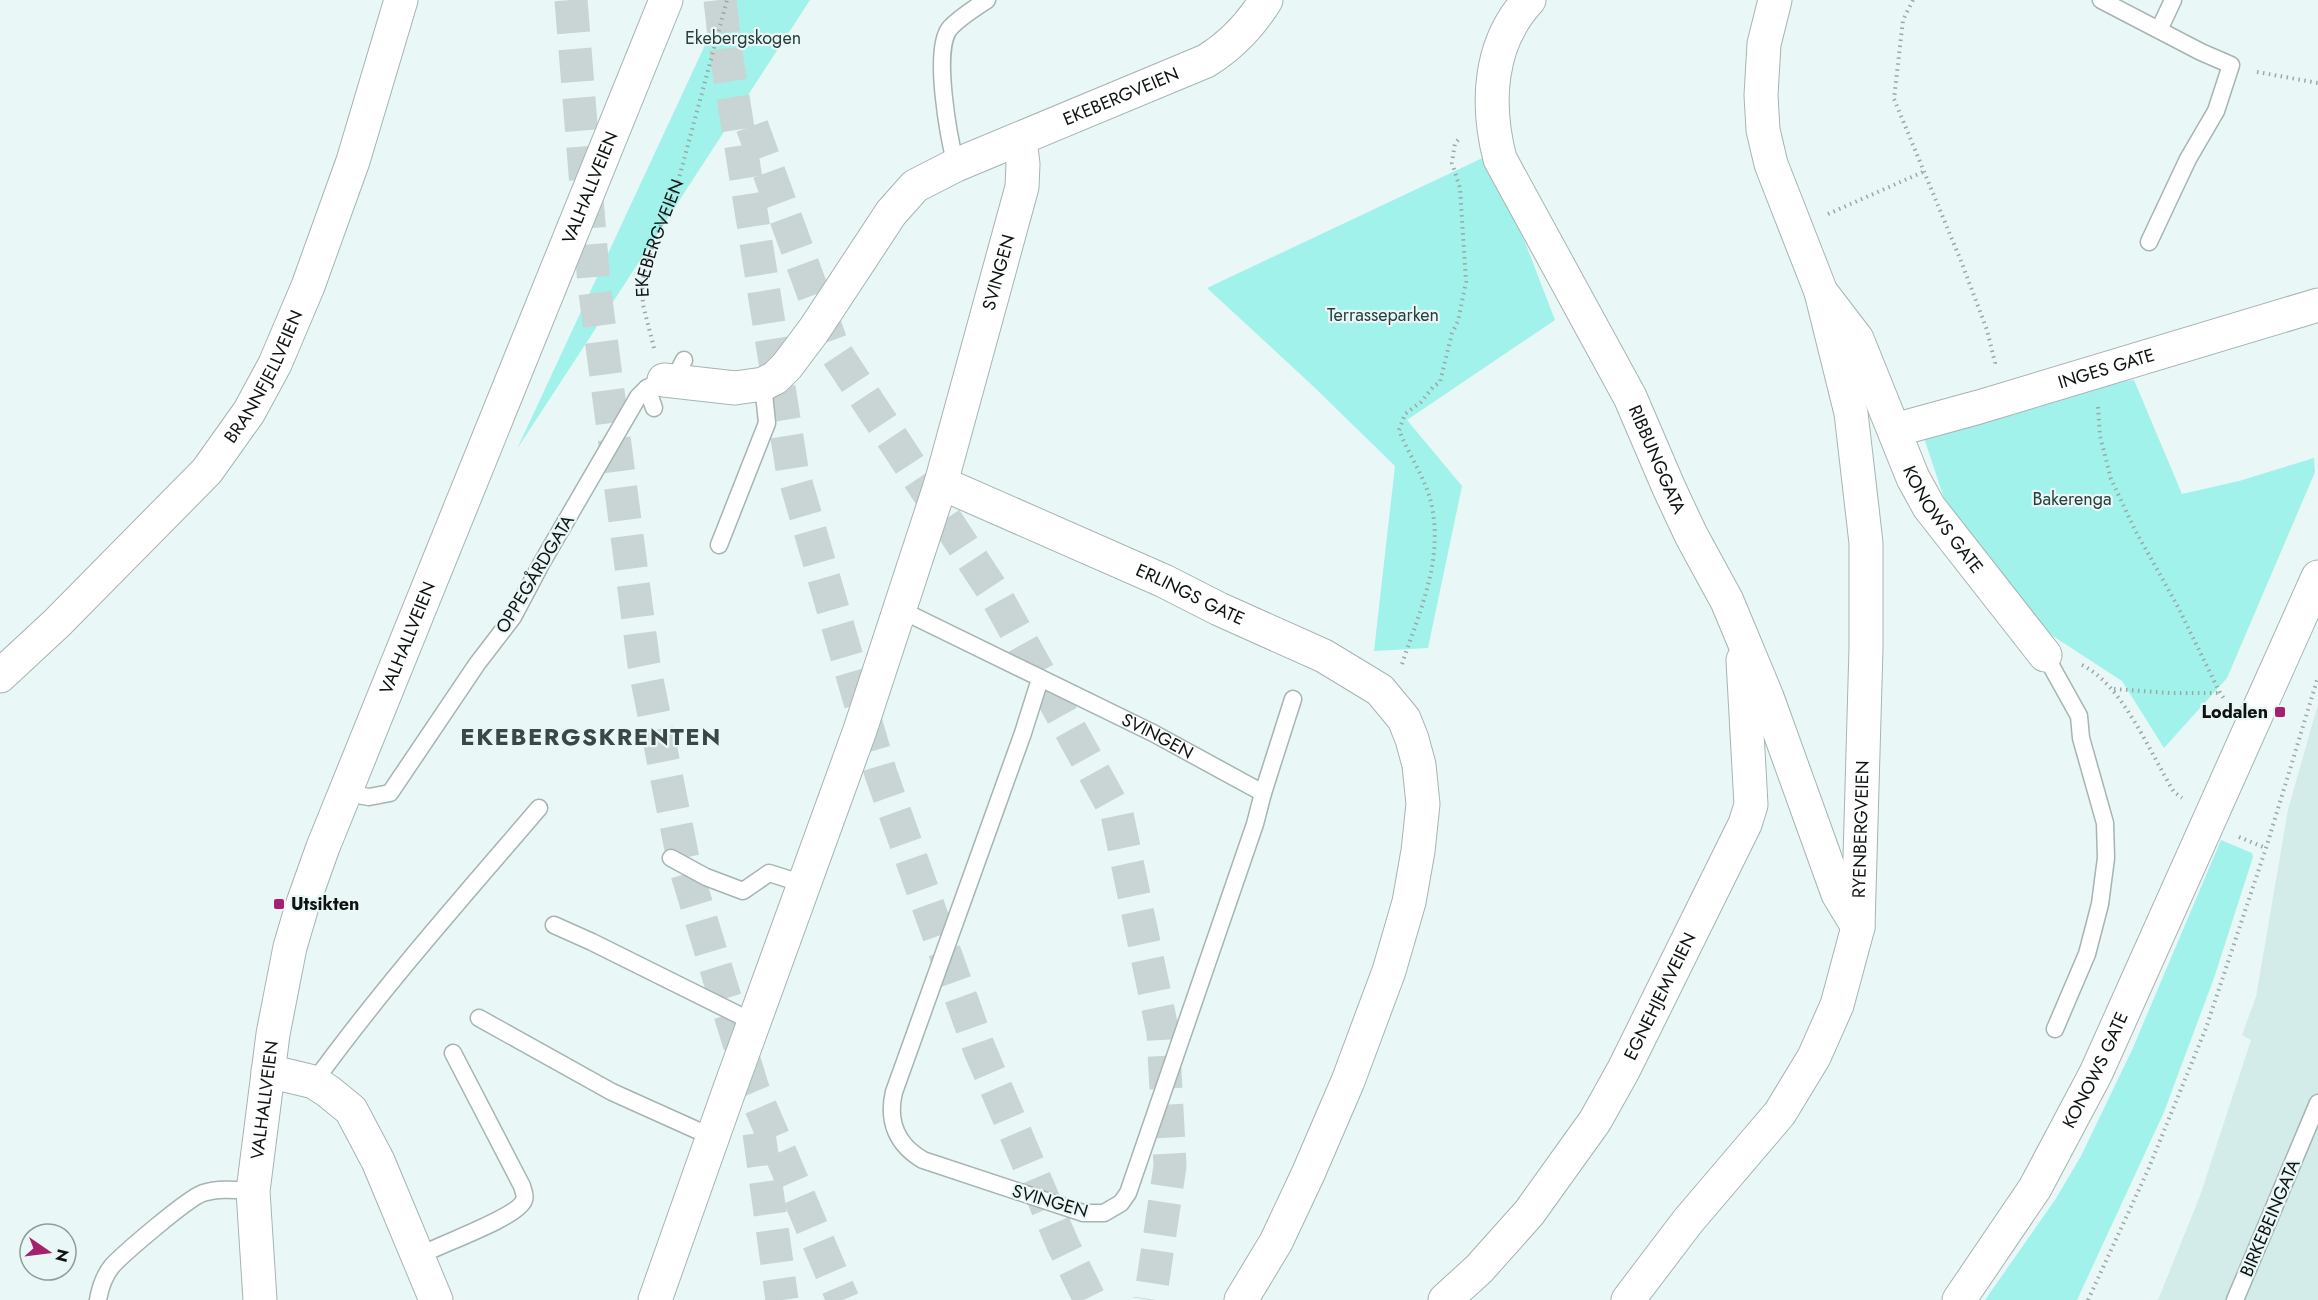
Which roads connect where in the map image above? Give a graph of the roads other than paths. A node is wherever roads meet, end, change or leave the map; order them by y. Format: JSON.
{"nodes":[{"id":1,"x":401,"y":0,"type":"edge"},
{"id":2,"x":666,"y":0,"type":"edge"},
{"id":3,"x":987,"y":0,"type":"edge"},
{"id":4,"x":1266,"y":0,"type":"edge"},
{"id":5,"x":1529,"y":0,"type":"edge"},
{"id":6,"x":1774,"y":0,"type":"edge"},
{"id":7,"x":2101,"y":0,"type":"edge"},
{"id":8,"x":2173,"y":0,"type":"edge"},
{"id":9,"x":2159,"y":30,"type":"junction"},
{"id":10,"x":1020,"y":139,"type":"junction"},
{"id":11,"x":956,"y":165,"type":"junction"},
{"id":12,"x":2149,"y":242,"type":"dead end"},
{"id":13,"x":1821,"y":292,"type":"junction"},
{"id":14,"x":2318,"y":305,"type":"edge"},
{"id":15,"x":665,"y":383,"type":"joint"},
{"id":16,"x":763,"y":384,"type":"junction"},
{"id":17,"x":1895,"y":430,"type":"junction"},
{"id":18,"x":941,"y":483,"type":"junction"},
{"id":19,"x":719,"y":545,"type":"dead end"},
{"id":20,"x":2318,"y":577,"type":"edge"},
{"id":21,"x":899,"y":609,"type":"junction"},
{"id":22,"x":1744,"y":644,"type":"junction"},
{"id":23,"x":2045,"y":655,"type":"joint"},
{"id":24,"x":0,"y":676,"type":"edge"},
{"id":25,"x":1040,"y":680,"type":"junction"},
{"id":26,"x":1293,"y":699,"type":"dead end"},
{"id":27,"x":345,"y":793,"type":"junction"},
{"id":28,"x":1263,"y":793,"type":"junction"},
{"id":29,"x":538,"y":808,"type":"dead end"},
{"id":30,"x":671,"y":858,"type":"dead end"},
{"id":31,"x":804,"y":884,"type":"junction"},
{"id":32,"x":554,"y":925,"type":"dead end"},
{"id":33,"x":1858,"y":927,"type":"junction"},
{"id":34,"x":479,"y":1018,"type":"dead end"},
{"id":35,"x":755,"y":1023,"type":"junction"},
{"id":36,"x":2055,"y":1029,"type":"dead end"},
{"id":37,"x":453,"y":1053,"type":"dead end"},
{"id":38,"x":268,"y":1071,"type":"junction"},
{"id":39,"x":314,"y":1082,"type":"junction"},
{"id":40,"x":2318,"y":1103,"type":"edge"},
{"id":41,"x":712,"y":1137,"type":"junction"},
{"id":42,"x":254,"y":1191,"type":"junction"},
{"id":43,"x":417,"y":1257,"type":"junction"},
{"id":44,"x":98,"y":1300,"type":"edge"},
{"id":45,"x":260,"y":1300,"type":"edge"},
{"id":46,"x":436,"y":1300,"type":"edge"},
{"id":47,"x":655,"y":1300,"type":"edge"},
{"id":48,"x":1241,"y":1300,"type":"edge"},
{"id":49,"x":1445,"y":1300,"type":"edge"},
{"id":50,"x":1628,"y":1300,"type":"edge"},
{"id":51,"x":1959,"y":1300,"type":"edge"},
{"id":52,"x":2235,"y":1300,"type":"edge"}],
"edges":[{"from":1,"to":24,"type":"street","name":"BRANNFJELLVEIEN"},
{"from":2,"to":27,"type":"street","name":"VALHALLVEIEN"},
{"from":3,"to":11,"type":"lane"},
{"from":4,"to":10,"type":"street","name":"EKEBERGVEIEN"},
{"from":5,"to":22,"type":"street","name":"RIBBUNGGATA"},
{"from":6,"to":13,"type":"street","name":"KONOWS GATE"},
{"from":7,"to":9,"type":"lane"},
{"from":8,"to":9,"type":"lane"},
{"from":9,"to":12,"type":"lane"},
{"from":10,"to":11,"type":"street","name":"EKEBERGVEIEN"},
{"from":10,"to":18,"type":"street","name":"SVINGEN"},
{"from":11,"to":16,"type":"street","name":"EKEBERGVEIEN"},
{"from":13,"to":17,"type":"street","name":"KONOWS GATE"},
{"from":13,"to":33,"type":"street","name":"RYENBERGVEIEN"},
{"from":14,"to":17,"type":"street","name":"INGES GATE"},
{"from":15,"to":16,"type":"street","name":"EKEBERGVEIEN"},
{"from":15,"to":27,"type":"lane","name":"OPPEGÅRDGATA"},
{"from":16,"to":19,"type":"lane"},
{"from":17,"to":23,"type":"street","name":"KONOWS GATE"},
{"from":18,"to":21,"type":"street","name":"SVINGEN"},
{"from":18,"to":48,"type":"street","name":"ERLINGS GATE"},
{"from":20,"to":51,"type":"street","name":"KONOWS GATE"},
{"from":21,"to":25,"type":"lane","name":"SVINGEN"},
{"from":21,"to":31,"type":"street","name":"SVINGEN"},
{"from":22,"to":33,"type":"street","name":"RIBBUNGGATA"},
{"from":22,"to":49,"type":"street","name":"EGNEHJEMVEIEN"},
{"from":23,"to":36,"type":"lane","name":"KONOWS GATE"},
{"from":25,"to":28,"type":"lane","name":"SVINGEN"},
{"from":25,"to":28,"type":"lane","name":"SVINGEN"},
{"from":26,"to":28,"type":"lane"},
{"from":27,"to":38,"type":"street","name":"VALHALLVEIEN"},
{"from":29,"to":39,"type":"lane"},
{"from":30,"to":31,"type":"lane"},
{"from":31,"to":35,"type":"street","name":"SVINGEN"},
{"from":32,"to":35,"type":"lane"},
{"from":33,"to":50,"type":"street","name":"RYENBERGVEIEN"},
{"from":34,"to":41,"type":"lane"},
{"from":35,"to":41,"type":"street","name":"SVINGEN"},
{"from":37,"to":43,"type":"lane"},
{"from":38,"to":39,"type":"street"},
{"from":38,"to":42,"type":"street","name":"VALHALLVEIEN"},
{"from":39,"to":43,"type":"street"},
{"from":40,"to":52,"type":"lane","name":"BIRKEBEINGATA"},
{"from":41,"to":47,"type":"street","name":"SVINGEN"},
{"from":42,"to":44,"type":"lane"},
{"from":42,"to":45,"type":"street","name":"VALHALLVEIEN"},
{"from":43,"to":46,"type":"street"}]}
